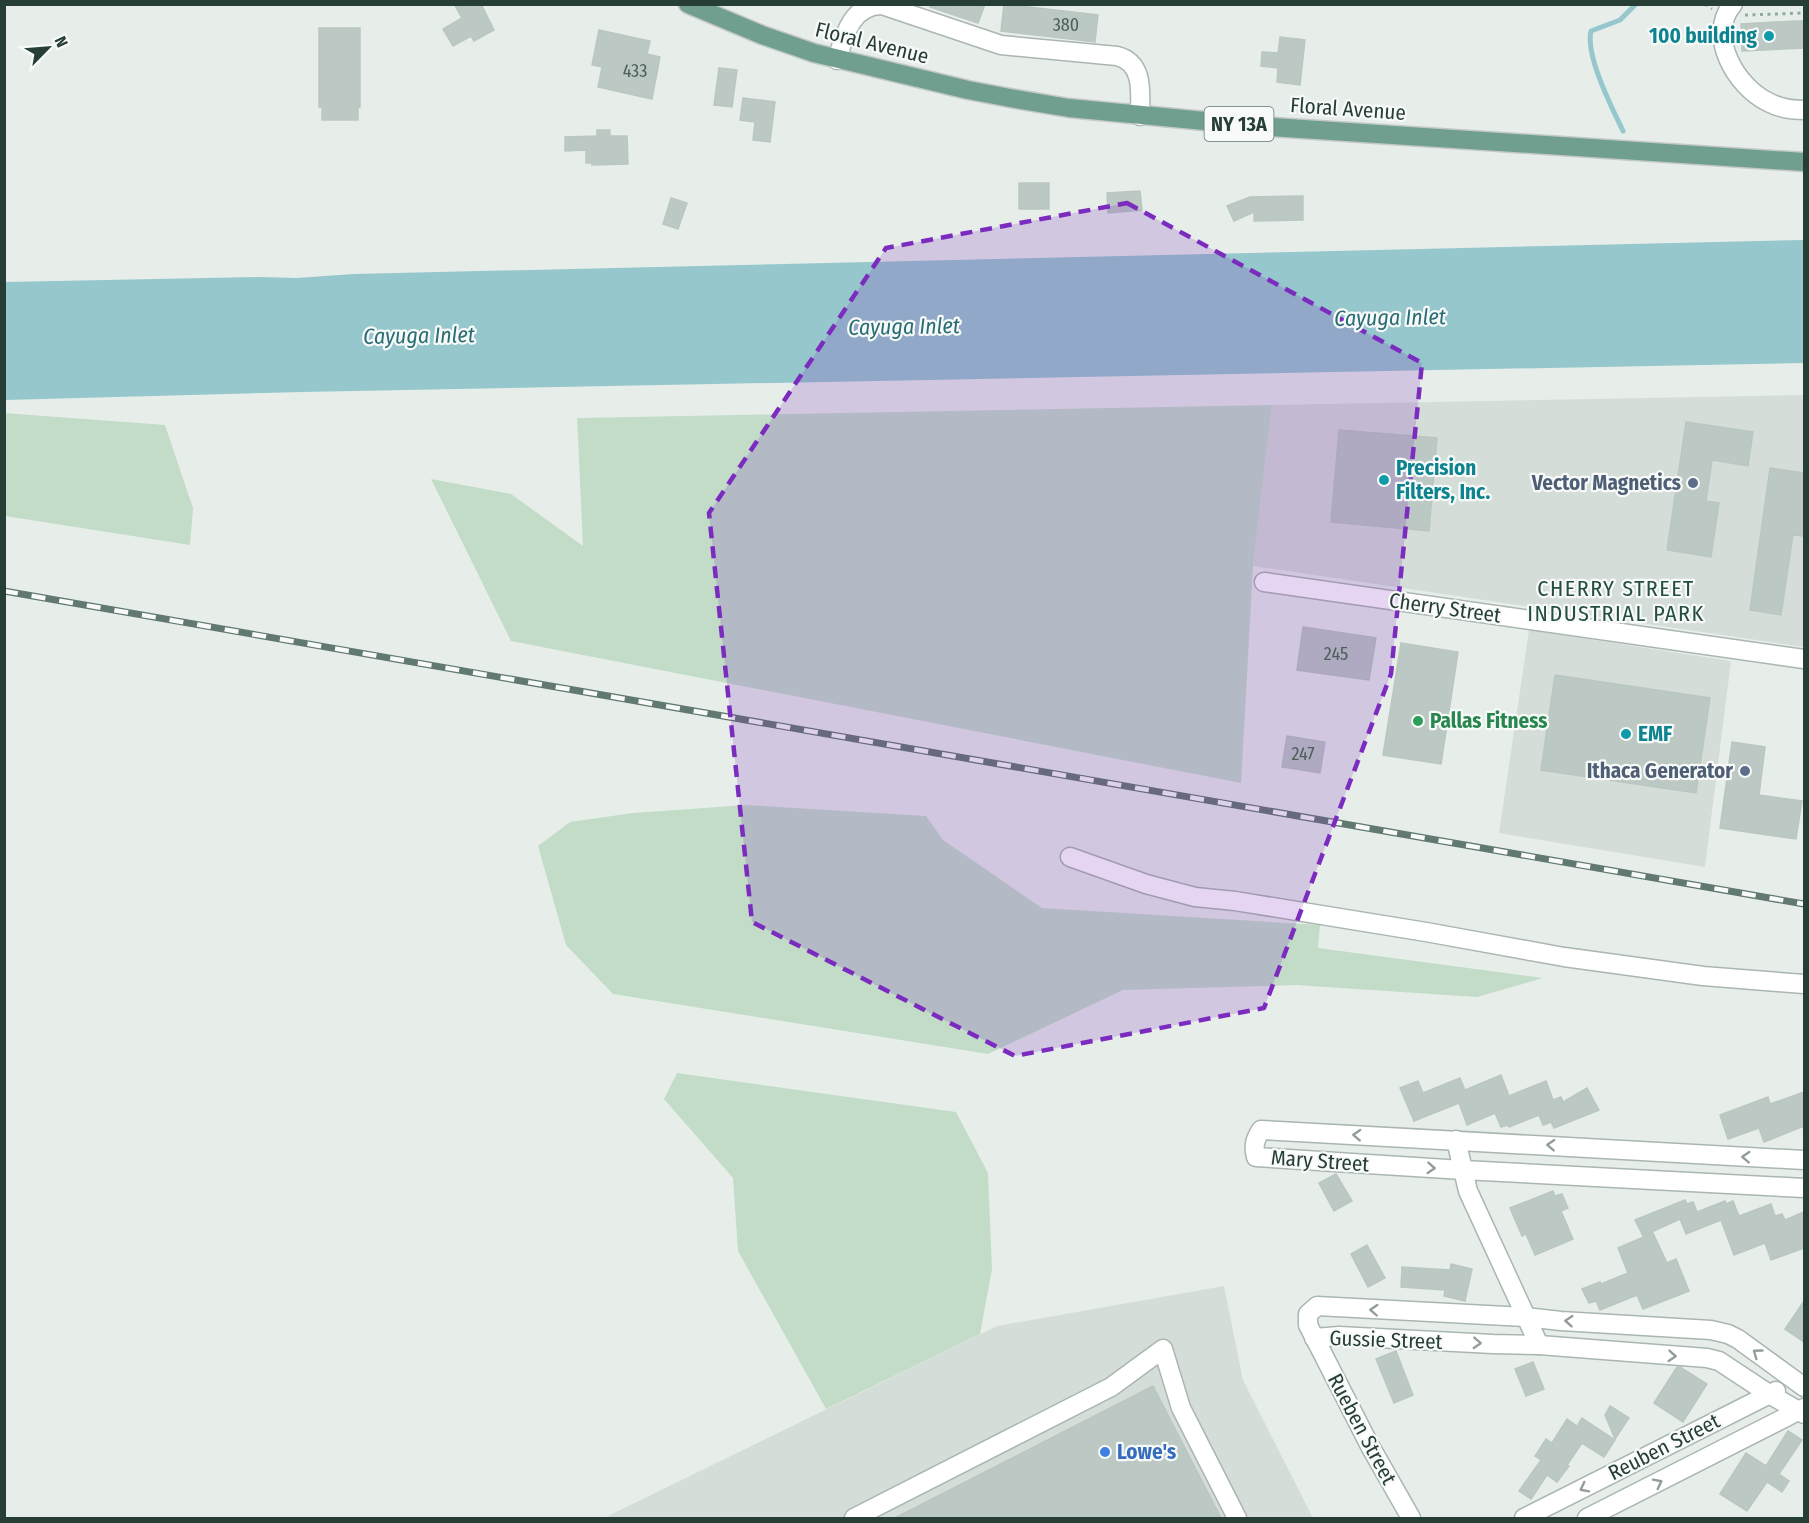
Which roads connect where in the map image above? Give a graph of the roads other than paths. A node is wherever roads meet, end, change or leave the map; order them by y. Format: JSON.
{"nodes":[{"id":1,"x":688,"y":4,"type":"edge"},
{"id":2,"x":1735,"y":10,"type":"edge"},
{"id":3,"x":837,"y":60,"type":"junction"},
{"id":4,"x":1804,"y":110,"type":"edge"},
{"id":5,"x":1140,"y":116,"type":"junction"},
{"id":6,"x":1804,"y":162,"type":"edge"},
{"id":7,"x":1264,"y":582,"type":"dead end"},
{"id":8,"x":1804,"y":659,"type":"edge"},
{"id":9,"x":1070,"y":857,"type":"dead end"},
{"id":10,"x":1804,"y":984,"type":"edge"},
{"id":11,"x":1456,"y":1140,"type":"junction"},
{"id":12,"x":1804,"y":1160,"type":"edge"},
{"id":13,"x":1463,"y":1170,"type":"junction"},
{"id":14,"x":1804,"y":1188,"type":"edge"},
{"id":15,"x":1525,"y":1317,"type":"junction"},
{"id":16,"x":1314,"y":1338,"type":"junction"},
{"id":17,"x":1539,"y":1345,"type":"junction"},
{"id":18,"x":1801,"y":1382,"type":"edge"},
{"id":19,"x":1769,"y":1394,"type":"junction"},
{"id":20,"x":1803,"y":1411,"type":"edge"},
{"id":21,"x":854,"y":1518,"type":"edge"},
{"id":22,"x":1237,"y":1518,"type":"edge"},
{"id":23,"x":1411,"y":1518,"type":"edge"},
{"id":24,"x":1524,"y":1518,"type":"edge"},
{"id":25,"x":1587,"y":1518,"type":"edge"}],
"edges":[{"from":1,"to":3,"type":"main road","name":"Floral Avenue","number":"NY 13A"},
{"from":2,"to":4,"type":"street"},
{"from":3,"to":5,"type":"main road","name":"Floral Avenue","number":"NY 13A"},
{"from":3,"to":5,"type":"street"},
{"from":5,"to":6,"type":"main road","name":"Floral Avenue","number":"NY 13A"},
{"from":7,"to":8,"type":"street","name":"Cherry Street"},
{"from":9,"to":10,"type":"street"},
{"from":12,"to":11,"type":"street","name":"Mary Street","one_way":true},
{"from":11,"to":13,"type":"street"},
{"from":11,"to":13,"type":"street","name":"Mary Street","one_way":true},
{"from":13,"to":14,"type":"street","name":"Mary Street"},
{"from":13,"to":15,"type":"street"},
{"from":15,"to":16,"type":"street","name":"Gussie Street","one_way":true},
{"from":15,"to":17,"type":"street"},
{"from":18,"to":15,"type":"street","name":"Gussie Street","one_way":true},
{"from":16,"to":17,"type":"street","name":"Gussie Street","one_way":true},
{"from":16,"to":23,"type":"street","name":"Rueben Street"},
{"from":17,"to":19,"type":"street","name":"Gussie Street","one_way":true},
{"from":18,"to":19,"type":"street","name":"Reuben Street"},
{"from":19,"to":20,"type":"street","name":"Gussie Street"},
{"from":19,"to":24,"type":"street","name":"Reuben Street","one_way":true},
{"from":25,"to":20,"type":"street","name":"Reuben Street","one_way":true},
{"from":21,"to":22,"type":"street"}]}
